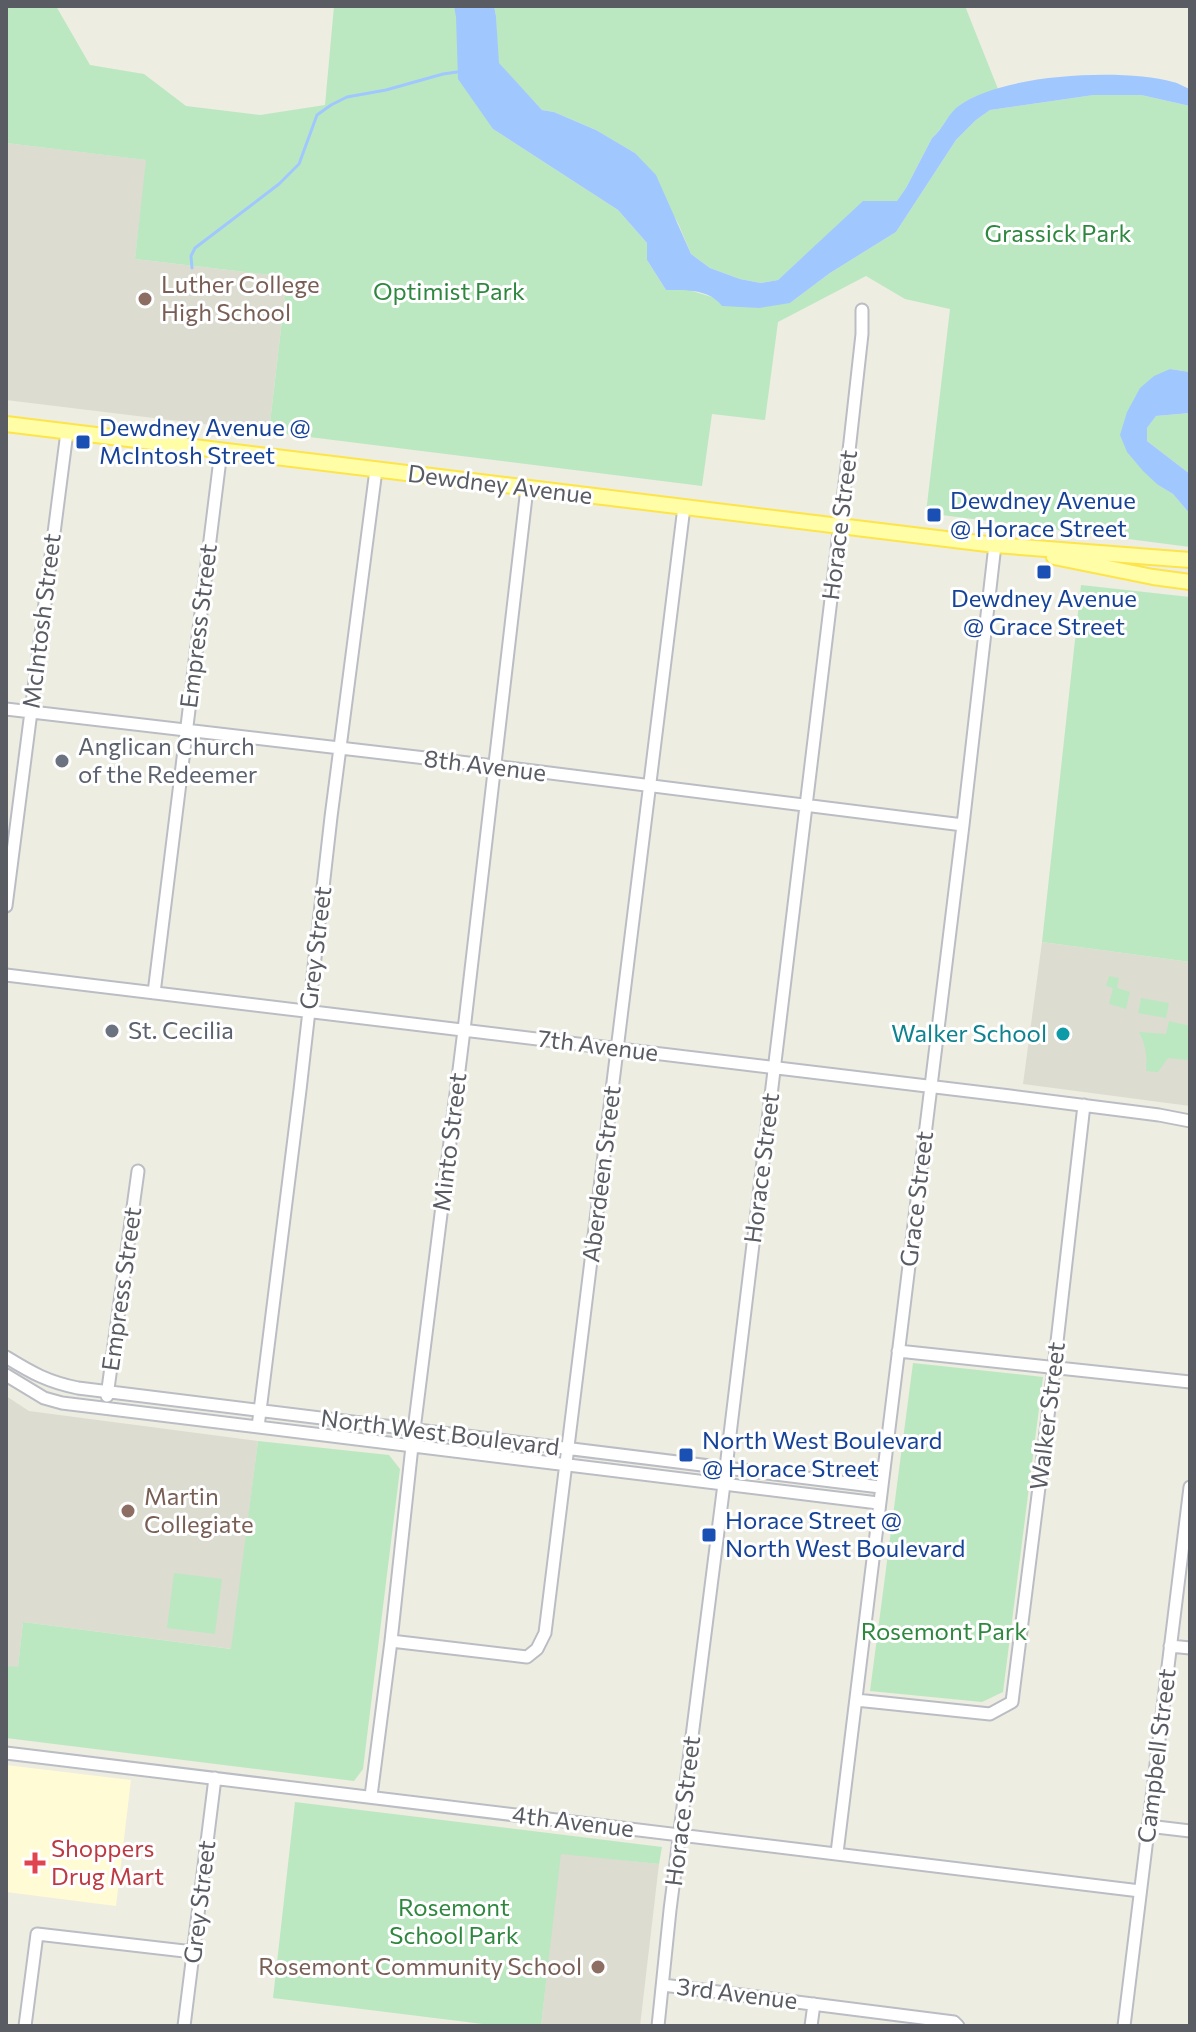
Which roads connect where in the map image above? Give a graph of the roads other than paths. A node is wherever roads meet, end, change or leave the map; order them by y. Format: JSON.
{"nodes":[{"id":1,"x":862,"y":310,"type":"dead end"},
{"id":2,"x":6,"y":424,"type":"edge"},
{"id":3,"x":67,"y":432,"type":"junction"},
{"id":4,"x":221,"y":451,"type":"junction"},
{"id":5,"x":376,"y":470,"type":"junction"},
{"id":6,"x":527,"y":488,"type":"junction"},
{"id":7,"x":684,"y":507,"type":"junction"},
{"id":8,"x":840,"y":526,"type":"junction"},
{"id":9,"x":995,"y":545,"type":"junction"},
{"id":10,"x":1190,"y":560,"type":"edge"},
{"id":11,"x":1190,"y":582,"type":"edge"},
{"id":12,"x":6,"y":709,"type":"edge"},
{"id":13,"x":31,"y":712,"type":"junction"},
{"id":14,"x":187,"y":730,"type":"junction"},
{"id":15,"x":341,"y":748,"type":"junction"},
{"id":16,"x":494,"y":766,"type":"junction"},
{"id":17,"x":649,"y":786,"type":"junction"},
{"id":18,"x":806,"y":805,"type":"junction"},
{"id":19,"x":963,"y":825,"type":"junction"},
{"id":20,"x":6,"y":906,"type":"edge"},
{"id":21,"x":6,"y":975,"type":"edge"},
{"id":22,"x":154,"y":993,"type":"junction"},
{"id":23,"x":308,"y":1010,"type":"junction"},
{"id":24,"x":464,"y":1030,"type":"junction"},
{"id":25,"x":617,"y":1049,"type":"junction"},
{"id":26,"x":775,"y":1067,"type":"junction"},
{"id":27,"x":931,"y":1087,"type":"junction"},
{"id":28,"x":1084,"y":1105,"type":"junction"},
{"id":29,"x":1190,"y":1121,"type":"edge"},
{"id":30,"x":138,"y":1171,"type":"dead end"},
{"id":31,"x":898,"y":1351,"type":"junction"},
{"id":32,"x":6,"y":1357,"type":"edge"},
{"id":33,"x":1054,"y":1368,"type":"junction"},
{"id":34,"x":6,"y":1375,"type":"edge"},
{"id":35,"x":1190,"y":1382,"type":"edge"},
{"id":36,"x":108,"y":1392,"type":"junction"},
{"id":37,"x":106,"y":1408,"type":"junction"},
{"id":38,"x":259,"y":1411,"type":"junction"},
{"id":39,"x":258,"y":1427,"type":"junction"},
{"id":40,"x":414,"y":1429,"type":"junction"},
{"id":41,"x":412,"y":1446,"type":"junction"},
{"id":42,"x":567,"y":1448,"type":"junction"},
{"id":43,"x":565,"y":1464,"type":"junction"},
{"id":44,"x":726,"y":1468,"type":"junction"},
{"id":45,"x":724,"y":1484,"type":"junction"},
{"id":46,"x":880,"y":1487,"type":"junction"},
{"id":47,"x":1190,"y":1487,"type":"edge"},
{"id":48,"x":878,"y":1503,"type":"junction"},
{"id":49,"x":391,"y":1641,"type":"junction"},
{"id":50,"x":1170,"y":1646,"type":"junction"},
{"id":51,"x":1190,"y":1648,"type":"edge"},
{"id":52,"x":856,"y":1700,"type":"junction"},
{"id":53,"x":6,"y":1753,"type":"edge"},
{"id":54,"x":215,"y":1778,"type":"junction"},
{"id":55,"x":371,"y":1796,"type":"junction"},
{"id":56,"x":1148,"y":1826,"type":"junction"},
{"id":57,"x":1190,"y":1831,"type":"edge"},
{"id":58,"x":680,"y":1835,"type":"junction"},
{"id":59,"x":837,"y":1853,"type":"junction"},
{"id":60,"x":1140,"y":1891,"type":"junction"},
{"id":61,"x":193,"y":1952,"type":"junction"},
{"id":62,"x":663,"y":1985,"type":"junction"},
{"id":63,"x":814,"y":2004,"type":"junction"},
{"id":64,"x":956,"y":2024,"type":"edge"},
{"id":65,"x":25,"y":2026,"type":"edge"},
{"id":66,"x":184,"y":2026,"type":"edge"},
{"id":67,"x":658,"y":2026,"type":"edge"},
{"id":68,"x":811,"y":2026,"type":"edge"},
{"id":69,"x":1124,"y":2026,"type":"edge"}],
"edges":[{"from":1,"to":8,"type":"street","name":"Horace Street"},
{"from":2,"to":3,"type":"main road","name":"Dewdney Avenue"},
{"from":3,"to":4,"type":"main road","name":"Dewdney Avenue"},
{"from":3,"to":13,"type":"street","name":"McIntosh Street"},
{"from":4,"to":5,"type":"main road","name":"Dewdney Avenue"},
{"from":4,"to":14,"type":"street","name":"Empress Street"},
{"from":5,"to":6,"type":"main road","name":"Dewdney Avenue"},
{"from":5,"to":15,"type":"street","name":"Grey Street"},
{"from":6,"to":7,"type":"main road","name":"Dewdney Avenue"},
{"from":6,"to":16,"type":"street","name":"Minto Street"},
{"from":7,"to":8,"type":"main road","name":"Dewdney Avenue"},
{"from":7,"to":17,"type":"street","name":"Aberdeen Street"},
{"from":8,"to":9,"type":"main road","name":"Dewdney Avenue"},
{"from":8,"to":18,"type":"street","name":"Horace Street"},
{"from":9,"to":10,"type":"main road","name":"Dewdney Avenue"},
{"from":9,"to":11,"type":"main road","name":"Dewdney Avenue"},
{"from":9,"to":19,"type":"street","name":"Grace Street"},
{"from":12,"to":13,"type":"street","name":"8th Avenue"},
{"from":13,"to":14,"type":"street","name":"8th Avenue"},
{"from":13,"to":20,"type":"street","name":"McIntosh Street"},
{"from":14,"to":15,"type":"street","name":"8th Avenue"},
{"from":14,"to":22,"type":"street","name":"Empress Street"},
{"from":15,"to":16,"type":"street","name":"8th Avenue"},
{"from":15,"to":23,"type":"street","name":"Grey Street"},
{"from":16,"to":17,"type":"street","name":"8th Avenue"},
{"from":16,"to":24,"type":"street","name":"Minto Street"},
{"from":17,"to":18,"type":"street","name":"8th Avenue"},
{"from":17,"to":25,"type":"street","name":"Aberdeen Street"},
{"from":18,"to":19,"type":"street","name":"8th Avenue"},
{"from":18,"to":26,"type":"street","name":"Horace Street"},
{"from":19,"to":27,"type":"street","name":"Grace Street"},
{"from":21,"to":22,"type":"street","name":"7th Avenue"},
{"from":22,"to":23,"type":"street","name":"7th Avenue"},
{"from":23,"to":24,"type":"street","name":"7th Avenue"},
{"from":23,"to":38,"type":"street","name":"Grey Street"},
{"from":24,"to":25,"type":"street","name":"7th Avenue"},
{"from":24,"to":40,"type":"street","name":"Minto Street"},
{"from":25,"to":26,"type":"street","name":"7th Avenue"},
{"from":25,"to":42,"type":"street","name":"Aberdeen Street"},
{"from":26,"to":27,"type":"street","name":"7th Avenue"},
{"from":26,"to":44,"type":"street","name":"Horace Street"},
{"from":27,"to":28,"type":"street","name":"7th Avenue"},
{"from":27,"to":31,"type":"street","name":"Grace Street"},
{"from":28,"to":29,"type":"street","name":"7th Avenue"},
{"from":28,"to":33,"type":"street","name":"Walker Street"},
{"from":30,"to":36,"type":"street","name":"Empress Street"},
{"from":31,"to":33,"type":"street"},
{"from":31,"to":46,"type":"street","name":"Grace Street"},
{"from":32,"to":36,"type":"street","name":"North West Boulevard"},
{"from":33,"to":35,"type":"street"},
{"from":33,"to":52,"type":"street","name":"Walker Street"},
{"from":34,"to":37,"type":"street","name":"North West Boulevard"},
{"from":36,"to":37,"type":"street","name":"Empress Street"},
{"from":36,"to":38,"type":"street","name":"North West Boulevard"},
{"from":37,"to":39,"type":"street","name":"North West Boulevard"},
{"from":38,"to":39,"type":"street","name":"Grey Street"},
{"from":38,"to":40,"type":"street","name":"North West Boulevard"},
{"from":39,"to":41,"type":"street","name":"North West Boulevard"},
{"from":40,"to":41,"type":"street","name":"Minto Street"},
{"from":40,"to":42,"type":"street","name":"North West Boulevard"},
{"from":41,"to":43,"type":"street","name":"North West Boulevard"},
{"from":41,"to":49,"type":"street","name":"Minto Street"},
{"from":42,"to":43,"type":"street","name":"Aberdeen Street"},
{"from":42,"to":44,"type":"street","name":"North West Boulevard"},
{"from":43,"to":45,"type":"street","name":"North West Boulevard"},
{"from":43,"to":49,"type":"street","name":"Aberdeen Street"},
{"from":44,"to":45,"type":"street","name":"Horace Street"},
{"from":44,"to":46,"type":"street","name":"North West Boulevard"},
{"from":45,"to":48,"type":"street","name":"North West Boulevard"},
{"from":45,"to":58,"type":"street","name":"Horace Street"},
{"from":46,"to":48,"type":"street","name":"Grace Street"},
{"from":47,"to":50,"type":"street","name":"Campbell Street"},
{"from":48,"to":52,"type":"street","name":"Grace Street"},
{"from":49,"to":55,"type":"street","name":"Minto Street"},
{"from":50,"to":51,"type":"street"},
{"from":50,"to":56,"type":"street","name":"Campbell Street"},
{"from":52,"to":59,"type":"street","name":"Grace Street"},
{"from":53,"to":54,"type":"street","name":"4th Avenue"},
{"from":54,"to":55,"type":"street","name":"4th Avenue"},
{"from":54,"to":61,"type":"street","name":"Grey Street"},
{"from":55,"to":58,"type":"street","name":"4th Avenue"},
{"from":56,"to":57,"type":"street"},
{"from":56,"to":60,"type":"street","name":"Campbell Street"},
{"from":58,"to":59,"type":"street","name":"4th Avenue"},
{"from":58,"to":62,"type":"street","name":"Horace Street"},
{"from":59,"to":60,"type":"street","name":"4th Avenue"},
{"from":60,"to":69,"type":"street","name":"Campbell Street"},
{"from":61,"to":65,"type":"street"},
{"from":61,"to":66,"type":"street","name":"Grey Street"},
{"from":62,"to":63,"type":"street","name":"3rd Avenue"},
{"from":62,"to":67,"type":"street","name":"Horace Street"},
{"from":63,"to":64,"type":"street","name":"3rd Avenue"},
{"from":63,"to":68,"type":"street"}]}
